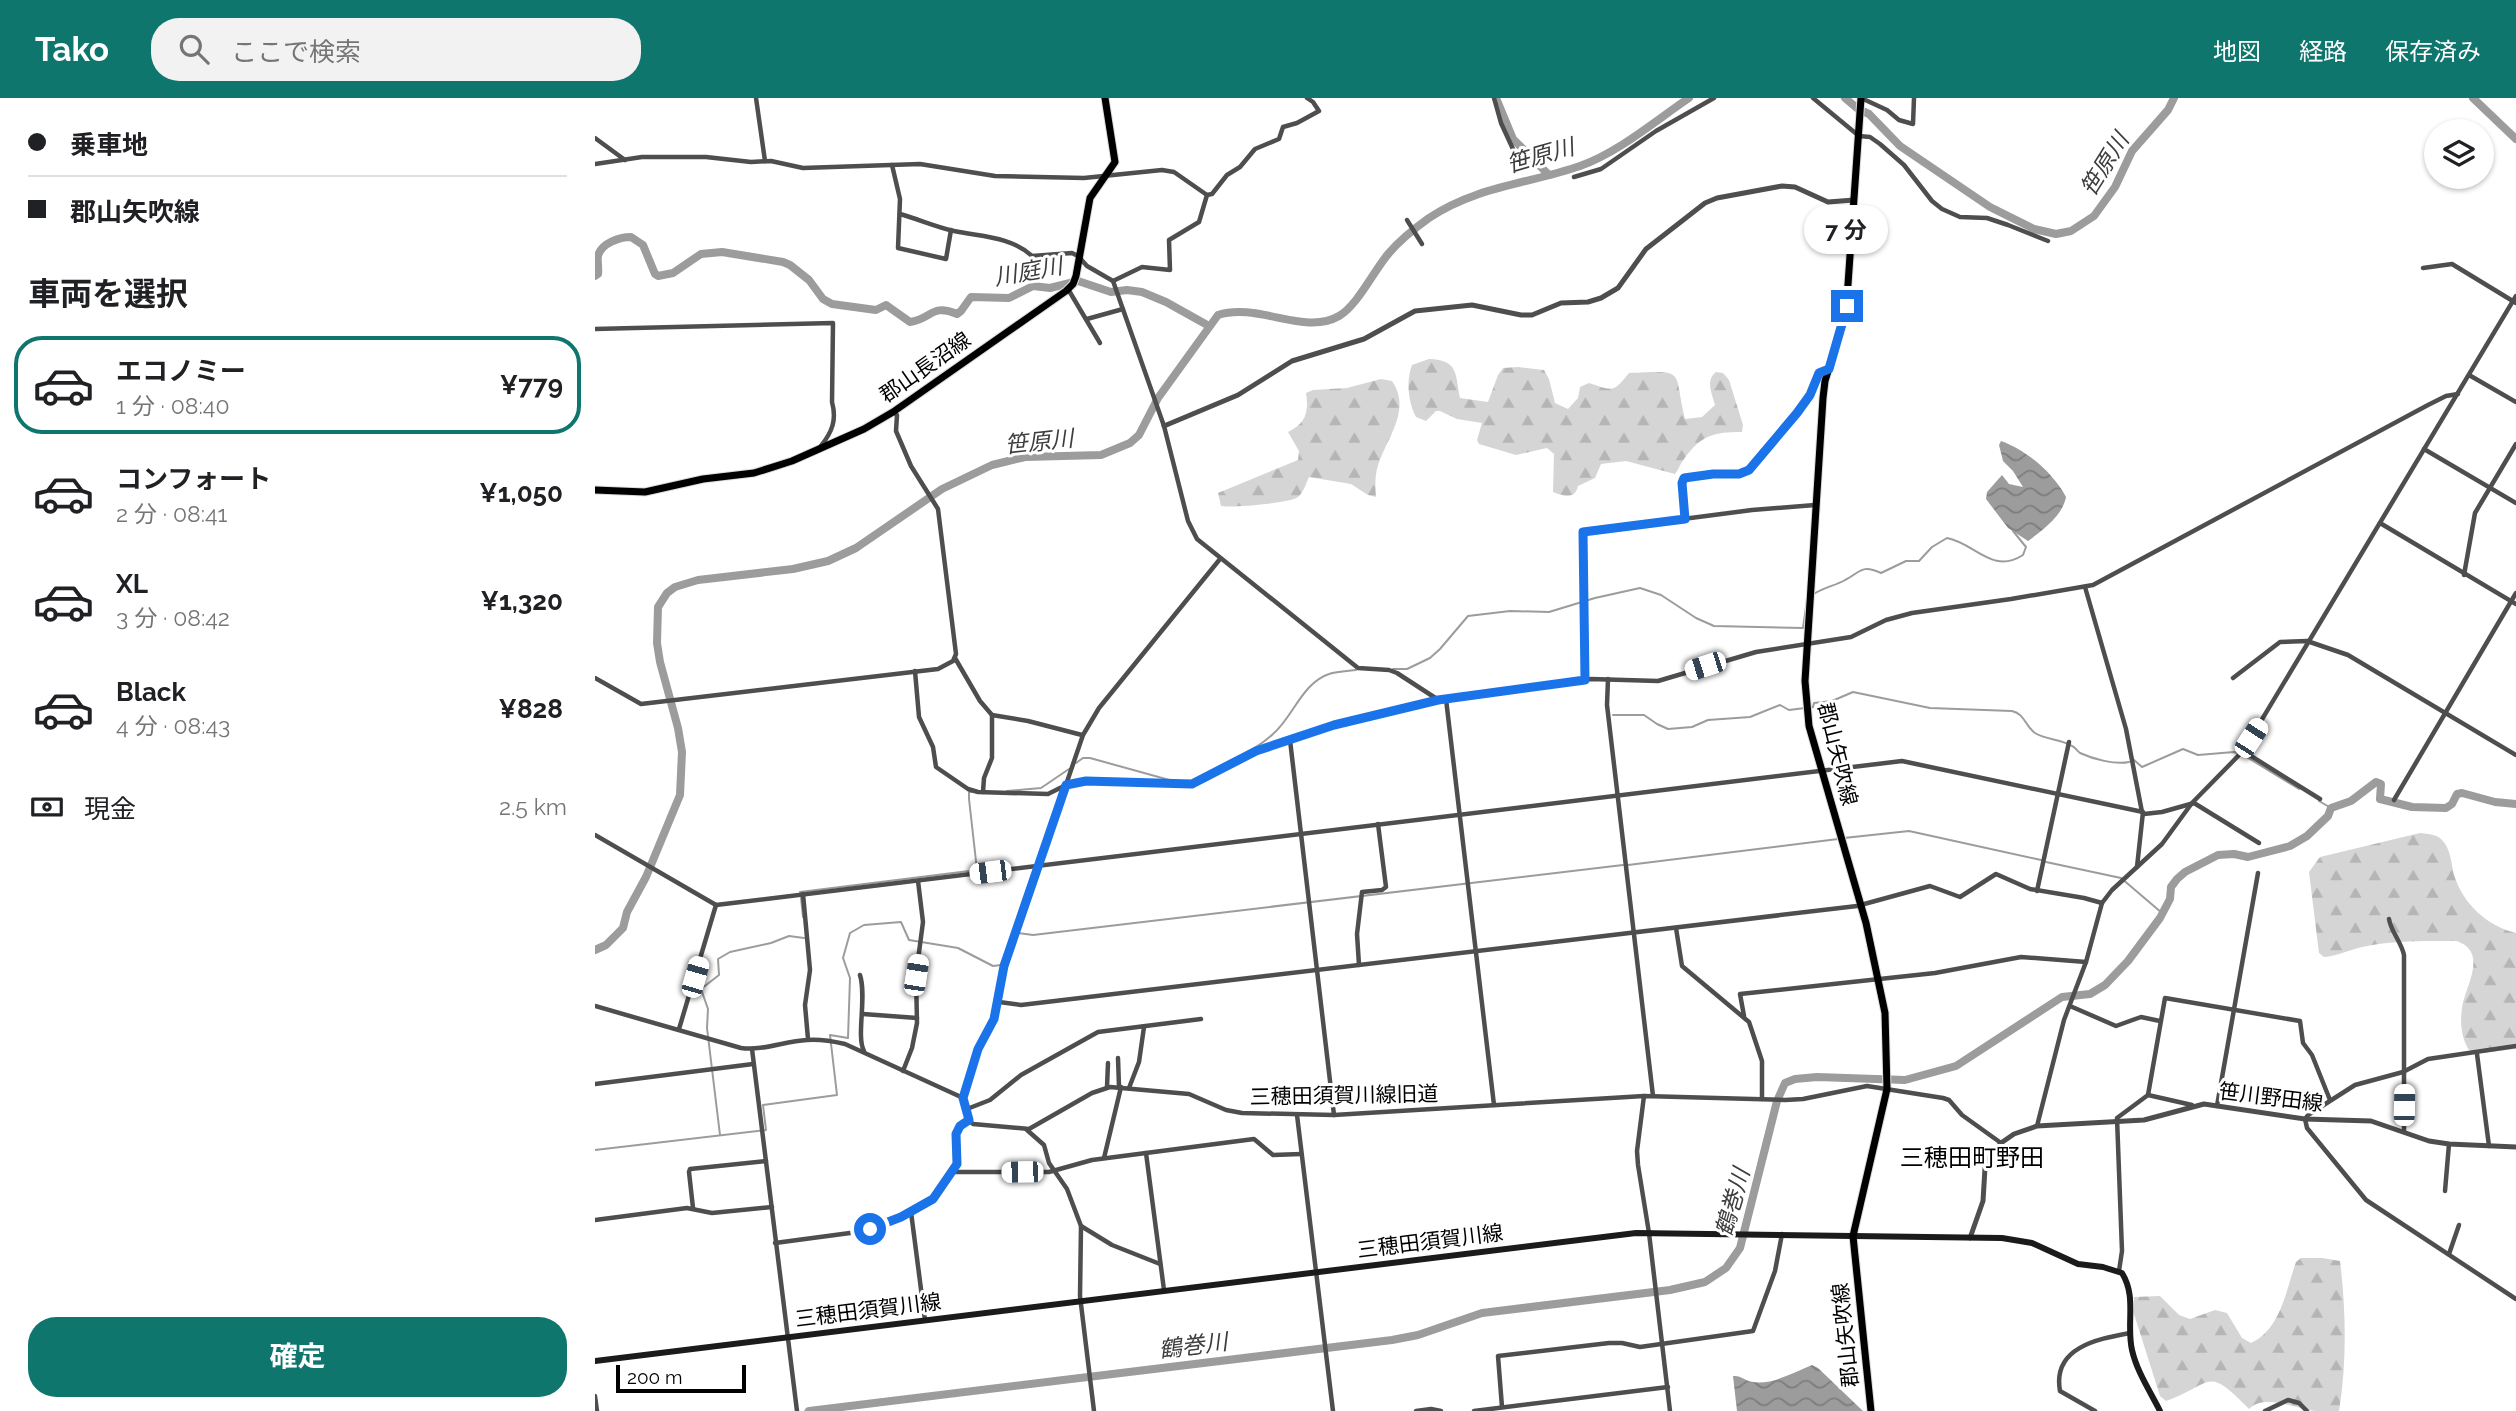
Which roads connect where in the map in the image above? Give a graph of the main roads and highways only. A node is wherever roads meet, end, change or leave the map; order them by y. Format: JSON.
{"nodes":[{"id":1,"x":1105,"y":98,"type":"edge"},
{"id":2,"x":1861,"y":99,"type":"edge"},
{"id":3,"x":595,"y":490,"type":"edge"},
{"id":4,"x":1853,"y":1236,"type":"junction"},
{"id":5,"x":595,"y":1361,"type":"edge"},
{"id":6,"x":1871,"y":1411,"type":"edge"},
{"id":7,"x":2160,"y":1411,"type":"edge"}],
"edges":[{"from":1,"to":3,"type":"main road","name":"郡山長沼線"},
{"from":2,"to":4,"type":"main road","name":"郡山矢吹線"},
{"from":4,"to":5,"type":"main road","name":"三穂田須賀川線"},
{"from":4,"to":6,"type":"main road","name":"郡山矢吹線"},
{"from":4,"to":7,"type":"main road","name":"三穂田須賀川線"}]}
